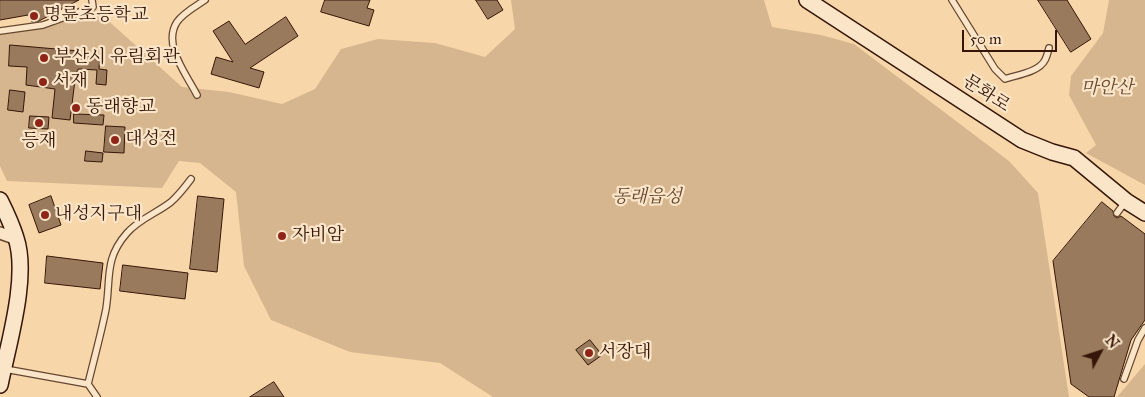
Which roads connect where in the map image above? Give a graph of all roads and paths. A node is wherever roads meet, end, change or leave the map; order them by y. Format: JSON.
{"nodes":[{"id":1,"x":92,"y":0,"type":"edge"},
{"id":2,"x":205,"y":0,"type":"edge"},
{"id":3,"x":807,"y":0,"type":"edge"},
{"id":4,"x":952,"y":0,"type":"edge"},
{"id":5,"x":0,"y":31,"type":"edge"},
{"id":6,"x":1049,"y":48,"type":"dead end"},
{"id":7,"x":197,"y":95,"type":"dead end"},
{"id":8,"x":191,"y":179,"type":"dead end"},
{"id":9,"x":1,"y":203,"type":"edge"},
{"id":10,"x":1145,"y":213,"type":"edge"},
{"id":11,"x":0,"y":233,"type":"edge"},
{"id":12,"x":17,"y":239,"type":"junction"},
{"id":13,"x":1145,"y":328,"type":"edge"},
{"id":14,"x":3,"y":369,"type":"junction"},
{"id":15,"x":1124,"y":379,"type":"dead end"},
{"id":16,"x":88,"y":384,"type":"junction"},
{"id":17,"x":0,"y":385,"type":"edge"},
{"id":18,"x":97,"y":397,"type":"edge"}],
"edges":[{"from":1,"to":5,"type":"lane"},
{"from":2,"to":7,"type":"lane"},
{"from":3,"to":10,"type":"street","name":"문화로"},
{"from":4,"to":6,"type":"lane"},
{"from":8,"to":16,"type":"lane"},
{"from":9,"to":12,"type":"street"},
{"from":11,"to":12,"type":"street"},
{"from":12,"to":14,"type":"street"},
{"from":13,"to":15,"type":"lane"},
{"from":14,"to":16,"type":"lane"},
{"from":14,"to":17,"type":"street"},
{"from":16,"to":18,"type":"lane"}]}
